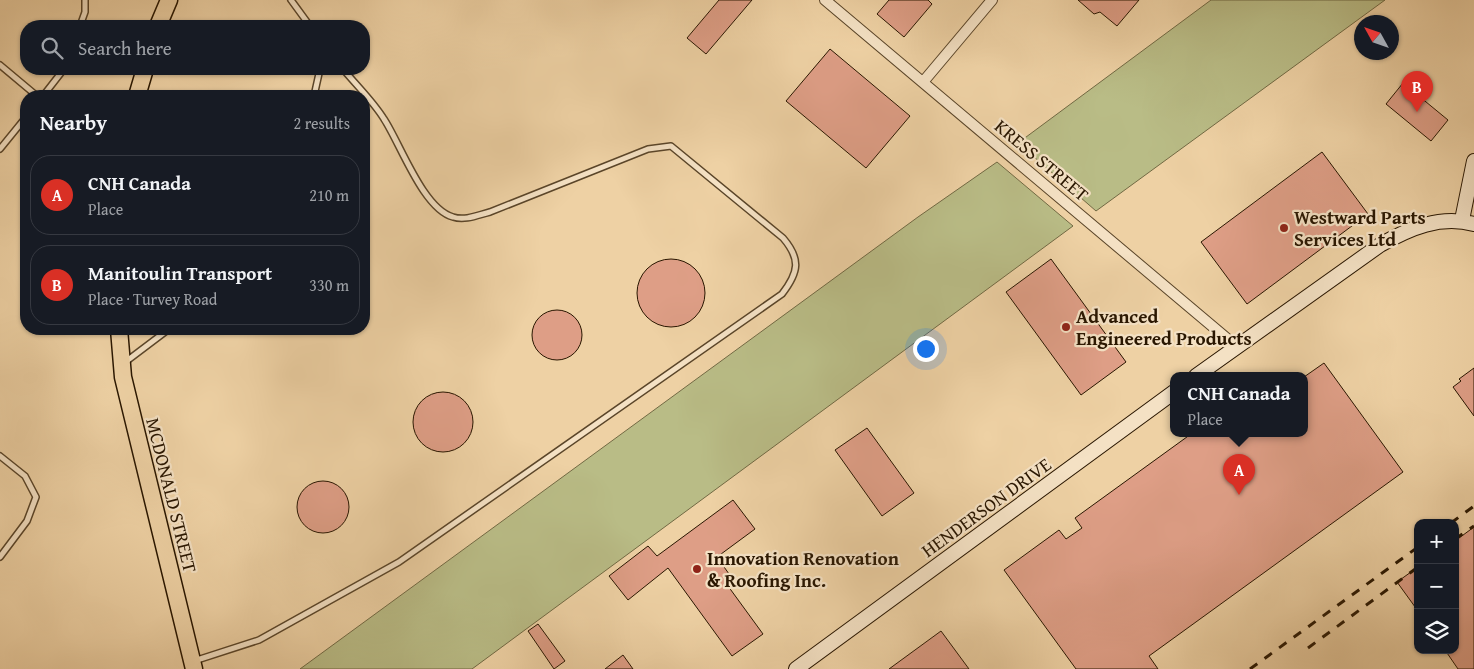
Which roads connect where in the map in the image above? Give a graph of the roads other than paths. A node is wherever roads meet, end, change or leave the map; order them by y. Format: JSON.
{"nodes":[{"id":1,"x":85,"y":0,"type":"edge"},
{"id":2,"x":169,"y":0,"type":"edge"},
{"id":3,"x":291,"y":0,"type":"edge"},
{"id":4,"x":825,"y":0,"type":"edge"},
{"id":5,"x":992,"y":0,"type":"edge"},
{"id":6,"x":82,"y":20,"type":"edge"},
{"id":7,"x":161,"y":20,"type":"edge"},
{"id":8,"x":306,"y":20,"type":"edge"},
{"id":9,"x":0,"y":65,"type":"edge"},
{"id":10,"x":59,"y":75,"type":"edge"},
{"id":11,"x":143,"y":75,"type":"edge"},
{"id":12,"x":319,"y":75,"type":"edge"},
{"id":13,"x":348,"y":75,"type":"edge"},
{"id":14,"x":923,"y":82,"type":"junction"},
{"id":15,"x":30,"y":90,"type":"edge"},
{"id":16,"x":48,"y":90,"type":"edge"},
{"id":17,"x":139,"y":90,"type":"edge"},
{"id":18,"x":315,"y":90,"type":"edge"},
{"id":19,"x":361,"y":90,"type":"edge"},
{"id":20,"x":370,"y":101,"type":"edge"},
{"id":21,"x":20,"y":124,"type":"edge"},
{"id":22,"x":0,"y":148,"type":"edge"},
{"id":23,"x":1474,"y":161,"type":"edge"},
{"id":24,"x":1468,"y":222,"type":"edge"},
{"id":25,"x":120,"y":335,"type":"edge"},
{"id":26,"x":161,"y":335,"type":"edge"},
{"id":27,"x":1237,"y":347,"type":"junction"},
{"id":28,"x":122,"y":365,"type":"junction"},
{"id":29,"x":1202,"y":372,"type":"edge"},
{"id":30,"x":1170,"y":395,"type":"edge"},
{"id":31,"x":0,"y":456,"type":"edge"},
{"id":32,"x":0,"y":556,"type":"edge"},
{"id":33,"x":193,"y":665,"type":"edge"},
{"id":34,"x":796,"y":669,"type":"edge"}],
"edges":[{"from":1,"to":6,"type":"lane"},
{"from":2,"to":7,"type":"main road"},
{"from":3,"to":8,"type":"lane"},
{"from":4,"to":14,"type":"street","name":"KRESS STREET"},
{"from":5,"to":14,"type":"street"},
{"from":9,"to":15,"type":"lane"},
{"from":10,"to":16,"type":"lane"},
{"from":11,"to":17,"type":"main road"},
{"from":12,"to":18,"type":"lane"},
{"from":13,"to":19,"type":"lane"},
{"from":14,"to":27,"type":"street","name":"KRESS STREET"},
{"from":20,"to":33,"type":"lane"},
{"from":21,"to":22,"type":"lane"},
{"from":23,"to":24,"type":"street"},
{"from":24,"to":27,"type":"street"},
{"from":25,"to":28,"type":"main road","name":"MCDONALD STREET"},
{"from":26,"to":28,"type":"lane"},
{"from":27,"to":29,"type":"street"},
{"from":28,"to":33,"type":"main road","name":"MCDONALD STREET"},
{"from":30,"to":34,"type":"street","name":"HENDERSON DRIVE"},
{"from":31,"to":32,"type":"lane"}]}
